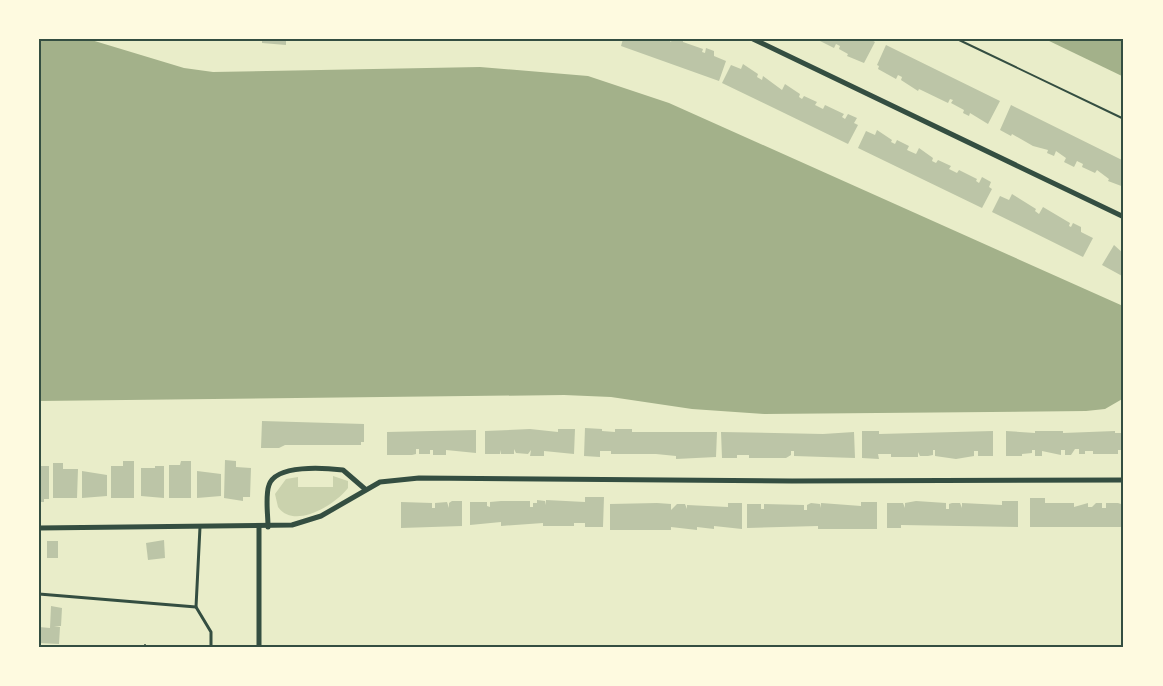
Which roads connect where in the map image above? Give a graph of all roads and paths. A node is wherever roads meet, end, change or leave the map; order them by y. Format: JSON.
{"nodes":[{"id":1,"x":753,"y":39,"type":"edge"},
{"id":2,"x":957,"y":39,"type":"edge"},
{"id":3,"x":1124,"y":119,"type":"edge"},
{"id":4,"x":1124,"y":217,"type":"edge"},
{"id":5,"x":1124,"y":480,"type":"edge"},
{"id":6,"x":365,"y":489,"type":"junction"},
{"id":7,"x":200,"y":527,"type":"junction"},
{"id":8,"x":259,"y":527,"type":"junction"},
{"id":9,"x":267,"y":527,"type":"junction"},
{"id":10,"x":39,"y":528,"type":"edge"},
{"id":11,"x":39,"y":594,"type":"edge"},
{"id":12,"x":196,"y":607,"type":"junction"},
{"id":13,"x":211,"y":647,"type":"edge"},
{"id":14,"x":259,"y":647,"type":"edge"}],
"edges":[{"from":1,"to":4,"type":"street"},
{"from":2,"to":3,"type":"path"},
{"from":5,"to":6,"type":"street"},
{"from":6,"to":9,"type":"street"},
{"from":6,"to":9,"type":"street"},
{"from":7,"to":8,"type":"street"},
{"from":7,"to":10,"type":"street"},
{"from":7,"to":12,"type":"lane"},
{"from":8,"to":9,"type":"street"},
{"from":8,"to":14,"type":"street"},
{"from":11,"to":12,"type":"lane"},
{"from":12,"to":13,"type":"lane"}]}
